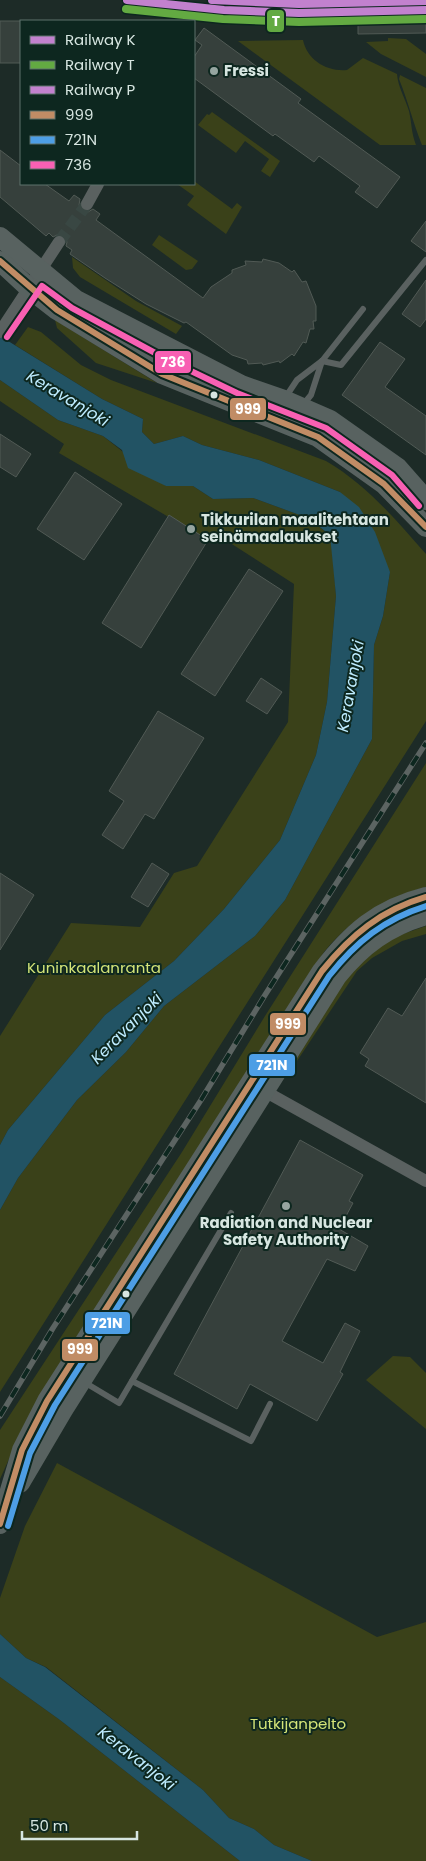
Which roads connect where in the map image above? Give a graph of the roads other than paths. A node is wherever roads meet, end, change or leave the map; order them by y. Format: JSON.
{"nodes":[{"id":1,"x":97,"y":185,"type":"edge"},
{"id":2,"x":87,"y":204,"type":"tunnel mouth"},
{"id":3,"x":0,"y":237,"type":"edge"},
{"id":4,"x":59,"y":242,"type":"tunnel mouth"},
{"id":5,"x":426,"y":260,"type":"edge"},
{"id":6,"x":0,"y":261,"type":"edge"},
{"id":7,"x":40,"y":272,"type":"junction"},
{"id":8,"x":30,"y":290,"type":"junction"},
{"id":9,"x":363,"y":309,"type":"dead end"},
{"id":10,"x":0,"y":332,"type":"edge"},
{"id":11,"x":322,"y":361,"type":"junction"},
{"id":12,"x":284,"y":400,"type":"junction"},
{"id":13,"x":303,"y":407,"type":"junction"},
{"id":14,"x":287,"y":424,"type":"junction"},
{"id":15,"x":426,"y":500,"type":"edge"},
{"id":16,"x":426,"y":527,"type":"edge"},
{"id":17,"x":426,"y":897,"type":"edge"},
{"id":18,"x":426,"y":915,"type":"edge"},
{"id":19,"x":258,"y":1087,"type":"junction"},
{"id":20,"x":426,"y":1180,"type":"edge"},
{"id":21,"x":231,"y":1213,"type":"dead end"},
{"id":22,"x":75,"y":1376,"type":"junction"},
{"id":23,"x":132,"y":1380,"type":"junction"},
{"id":24,"x":270,"y":1404,"type":"dead end"},
{"id":25,"x":0,"y":1524,"type":"edge"}],
"edges":[{"from":1,"to":2,"type":"street"},
{"from":3,"to":7,"type":"main road"},
{"from":4,"to":7,"type":"street"},
{"from":5,"to":11,"type":"lane"},
{"from":6,"to":8,"type":"main road"},
{"from":7,"to":8,"type":"street"},
{"from":7,"to":12,"type":"main road"},
{"from":8,"to":10,"type":"street"},
{"from":8,"to":14,"type":"main road"},
{"from":9,"to":11,"type":"lane"},
{"from":11,"to":12,"type":"lane"},
{"from":11,"to":13,"type":"lane"},
{"from":12,"to":13,"type":"main road"},
{"from":12,"to":14,"type":"lane"},
{"from":13,"to":14,"type":"lane"},
{"from":13,"to":15,"type":"main road"},
{"from":14,"to":16,"type":"main road"},
{"from":17,"to":19,"type":"main road"},
{"from":18,"to":19,"type":"main road"},
{"from":19,"to":20,"type":"street"},
{"from":19,"to":22,"type":"main road"},
{"from":21,"to":23,"type":"lane"},
{"from":22,"to":23,"type":"lane"},
{"from":22,"to":25,"type":"main road"},
{"from":23,"to":24,"type":"lane"}]}
